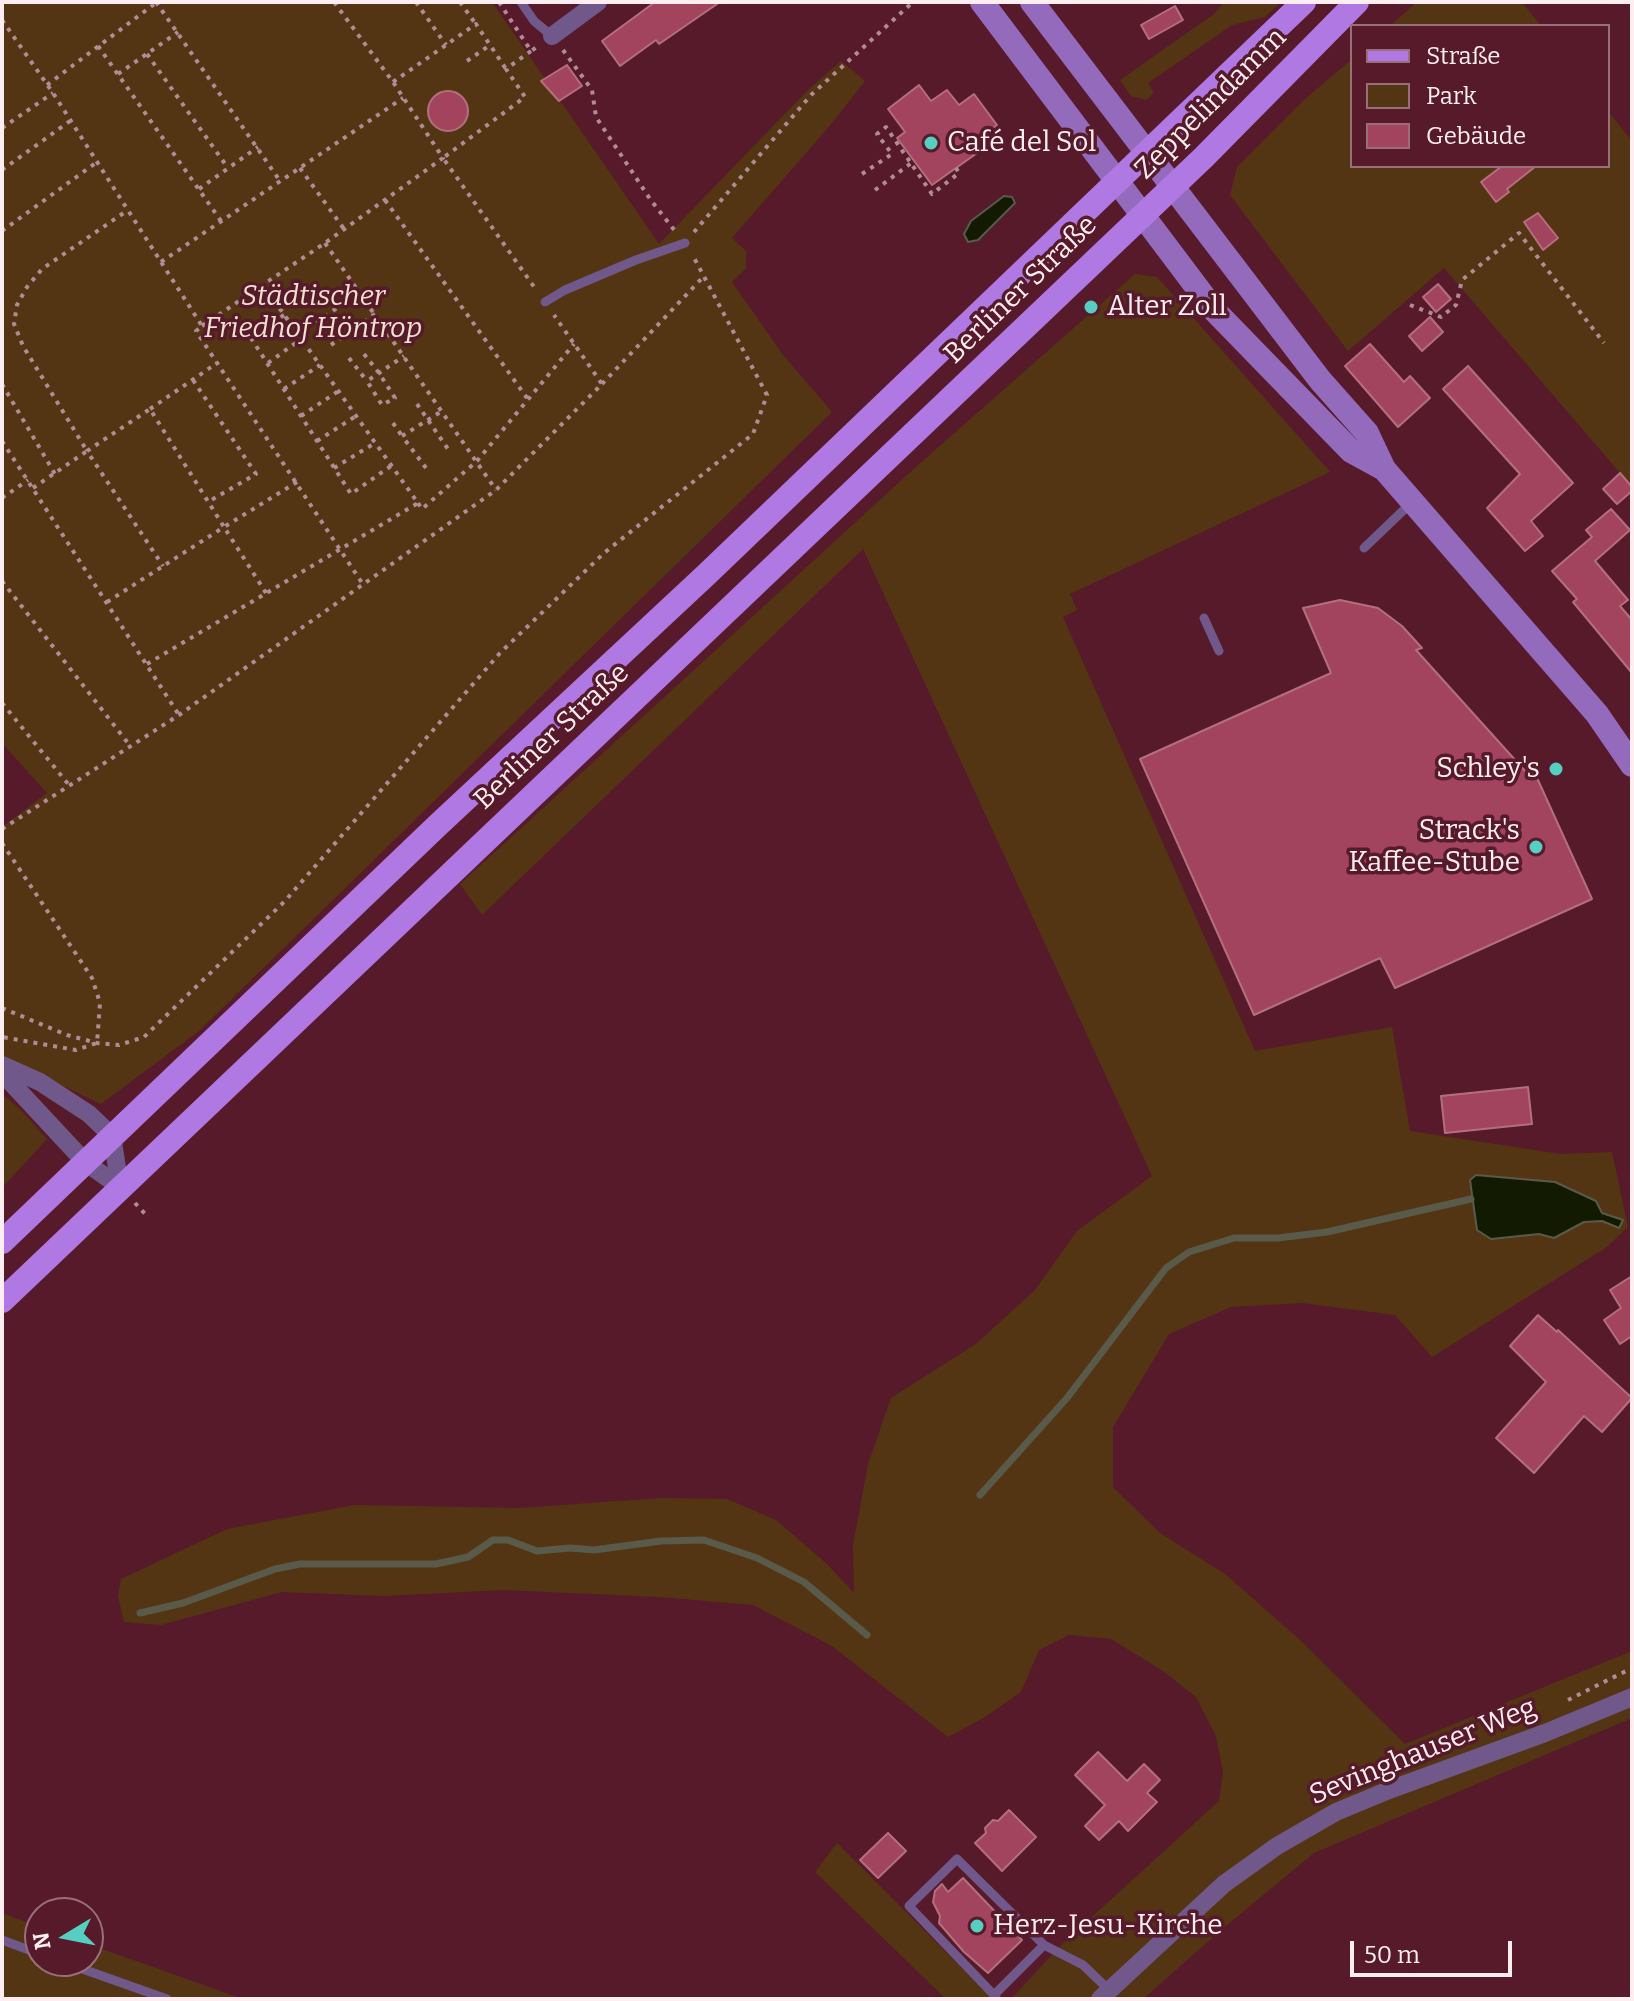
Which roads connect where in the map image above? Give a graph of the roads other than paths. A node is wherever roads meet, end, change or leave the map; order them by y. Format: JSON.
{"nodes":[{"id":1,"x":521,"y":2,"type":"edge"},
{"id":2,"x":598,"y":2,"type":"edge"},
{"id":3,"x":982,"y":2,"type":"edge"},
{"id":4,"x":1032,"y":2,"type":"edge"},
{"id":5,"x":1304,"y":2,"type":"edge"},
{"id":6,"x":1357,"y":2,"type":"edge"},
{"id":7,"x":552,"y":36,"type":"joint"},
{"id":8,"x":1147,"y":151,"type":"junction"},
{"id":9,"x":1117,"y":182,"type":"junction"},
{"id":10,"x":1174,"y":186,"type":"junction"},
{"id":11,"x":1142,"y":215,"type":"junction"},
{"id":12,"x":685,"y":243,"type":"road end"},
{"id":13,"x":545,"y":302,"type":"road end"},
{"id":14,"x":1384,"y":469,"type":"junction"},
{"id":15,"x":1413,"y":502,"type":"junction"},
{"id":16,"x":1364,"y":548,"type":"dead end"},
{"id":17,"x":1204,"y":618,"type":"dead end"},
{"id":18,"x":1219,"y":651,"type":"dead end"},
{"id":19,"x":1632,"y":765,"type":"edge"},
{"id":20,"x":2,"y":1065,"type":"edge"},
{"id":21,"x":2,"y":1073,"type":"edge"},
{"id":22,"x":112,"y":1136,"type":"junction"},
{"id":23,"x":85,"y":1162,"type":"junction"},
{"id":24,"x":120,"y":1187,"type":"junction"},
{"id":25,"x":2,"y":1242,"type":"edge"},
{"id":26,"x":2,"y":1301,"type":"edge"},
{"id":27,"x":1632,"y":1697,"type":"edge"},
{"id":28,"x":2,"y":1940,"type":"edge"},
{"id":29,"x":1044,"y":1945,"type":"junction"},
{"id":30,"x":24,"y":1948,"type":"edge"},
{"id":31,"x":104,"y":1977,"type":"edge"},
{"id":32,"x":1104,"y":1994,"type":"edge"},
{"id":33,"x":996,"y":1997,"type":"edge"},
{"id":34,"x":167,"y":1999,"type":"edge"}],
"edges":[{"from":1,"to":7,"type":"lane"},
{"from":2,"to":7,"type":"street"},
{"from":3,"to":9,"type":"main road"},
{"from":4,"to":8,"type":"main road"},
{"from":5,"to":8,"type":"main road","name":"Zeppelindamm"},
{"from":6,"to":10,"type":"main road","name":"Zeppelindamm"},
{"from":8,"to":9,"type":"main road","name":"Zeppelindamm"},
{"from":8,"to":10,"type":"main road"},
{"from":9,"to":11,"type":"main road"},
{"from":9,"to":22,"type":"main road","name":"Berliner Straße"},
{"from":10,"to":11,"type":"main road","name":"Zeppelindamm"},
{"from":10,"to":14,"type":"main road"},
{"from":11,"to":14,"type":"main road"},
{"from":11,"to":24,"type":"main road","name":"Berliner Straße"},
{"from":12,"to":13,"type":"lane"},
{"from":14,"to":15,"type":"main road"},
{"from":15,"to":16,"type":"lane"},
{"from":15,"to":19,"type":"main road"},
{"from":17,"to":18,"type":"lane"},
{"from":20,"to":22,"type":"street"},
{"from":21,"to":23,"type":"street"},
{"from":22,"to":23,"type":"main road","name":"Berliner Straße"},
{"from":22,"to":24,"type":"street"},
{"from":23,"to":24,"type":"street"},
{"from":23,"to":25,"type":"main road","name":"Berliner Straße"},
{"from":24,"to":26,"type":"main road","name":"Berliner Straße"},
{"from":27,"to":32,"type":"street","name":"Sevinghauser Weg"},
{"from":28,"to":30,"type":"lane"},
{"from":29,"to":32,"type":"lane"},
{"from":29,"to":33,"type":"lane"},
{"from":29,"to":33,"type":"lane"},
{"from":31,"to":34,"type":"lane"}]}
